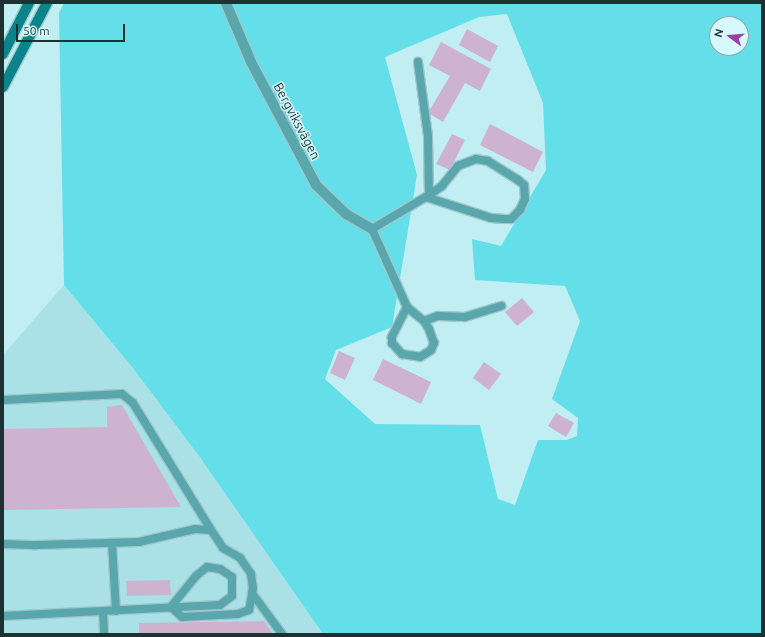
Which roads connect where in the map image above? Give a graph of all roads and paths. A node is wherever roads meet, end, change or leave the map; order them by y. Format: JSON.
{"nodes":[{"id":1,"x":29,"y":3,"type":"edge"},
{"id":2,"x":47,"y":3,"type":"edge"},
{"id":3,"x":226,"y":3,"type":"edge"},
{"id":4,"x":3,"y":54,"type":"edge"},
{"id":5,"x":418,"y":62,"type":"dead end"},
{"id":6,"x":3,"y":87,"type":"edge"},
{"id":7,"x":428,"y":196,"type":"junction"},
{"id":8,"x":372,"y":229,"type":"junction"},
{"id":9,"x":501,"y":306,"type":"dead end"},
{"id":10,"x":407,"y":307,"type":"junction"},
{"id":11,"x":424,"y":321,"type":"junction"},
{"id":12,"x":3,"y":400,"type":"edge"},
{"id":13,"x":211,"y":530,"type":"junction"},
{"id":14,"x":112,"y":543,"type":"junction"},
{"id":15,"x":3,"y":544,"type":"edge"},
{"id":16,"x":252,"y":593,"type":"junction"},
{"id":17,"x":171,"y":607,"type":"junction"},
{"id":18,"x":103,"y":612,"type":"junction"},
{"id":19,"x":116,"y":612,"type":"junction"},
{"id":20,"x":3,"y":616,"type":"edge"},
{"id":21,"x":104,"y":634,"type":"edge"},
{"id":22,"x":282,"y":634,"type":"edge"}],
"edges":[{"from":1,"to":4,"type":"street"},
{"from":2,"to":6,"type":"street"},
{"from":3,"to":8,"type":"street","name":"Bergviksvägen"},
{"from":5,"to":7,"type":"lane"},
{"from":7,"to":7,"type":"lane"},
{"from":7,"to":8,"type":"lane"},
{"from":8,"to":10,"type":"lane"},
{"from":9,"to":11,"type":"lane"},
{"from":10,"to":11,"type":"lane"},
{"from":10,"to":11,"type":"lane"},
{"from":12,"to":13,"type":"lane"},
{"from":13,"to":14,"type":"lane"},
{"from":13,"to":16,"type":"lane"},
{"from":14,"to":15,"type":"lane"},
{"from":14,"to":19,"type":"lane"},
{"from":16,"to":17,"type":"lane"},
{"from":16,"to":22,"type":"lane"},
{"from":17,"to":17,"type":"lane"},
{"from":17,"to":19,"type":"lane"},
{"from":18,"to":19,"type":"lane"},
{"from":18,"to":20,"type":"lane"},
{"from":18,"to":21,"type":"lane"}]}
